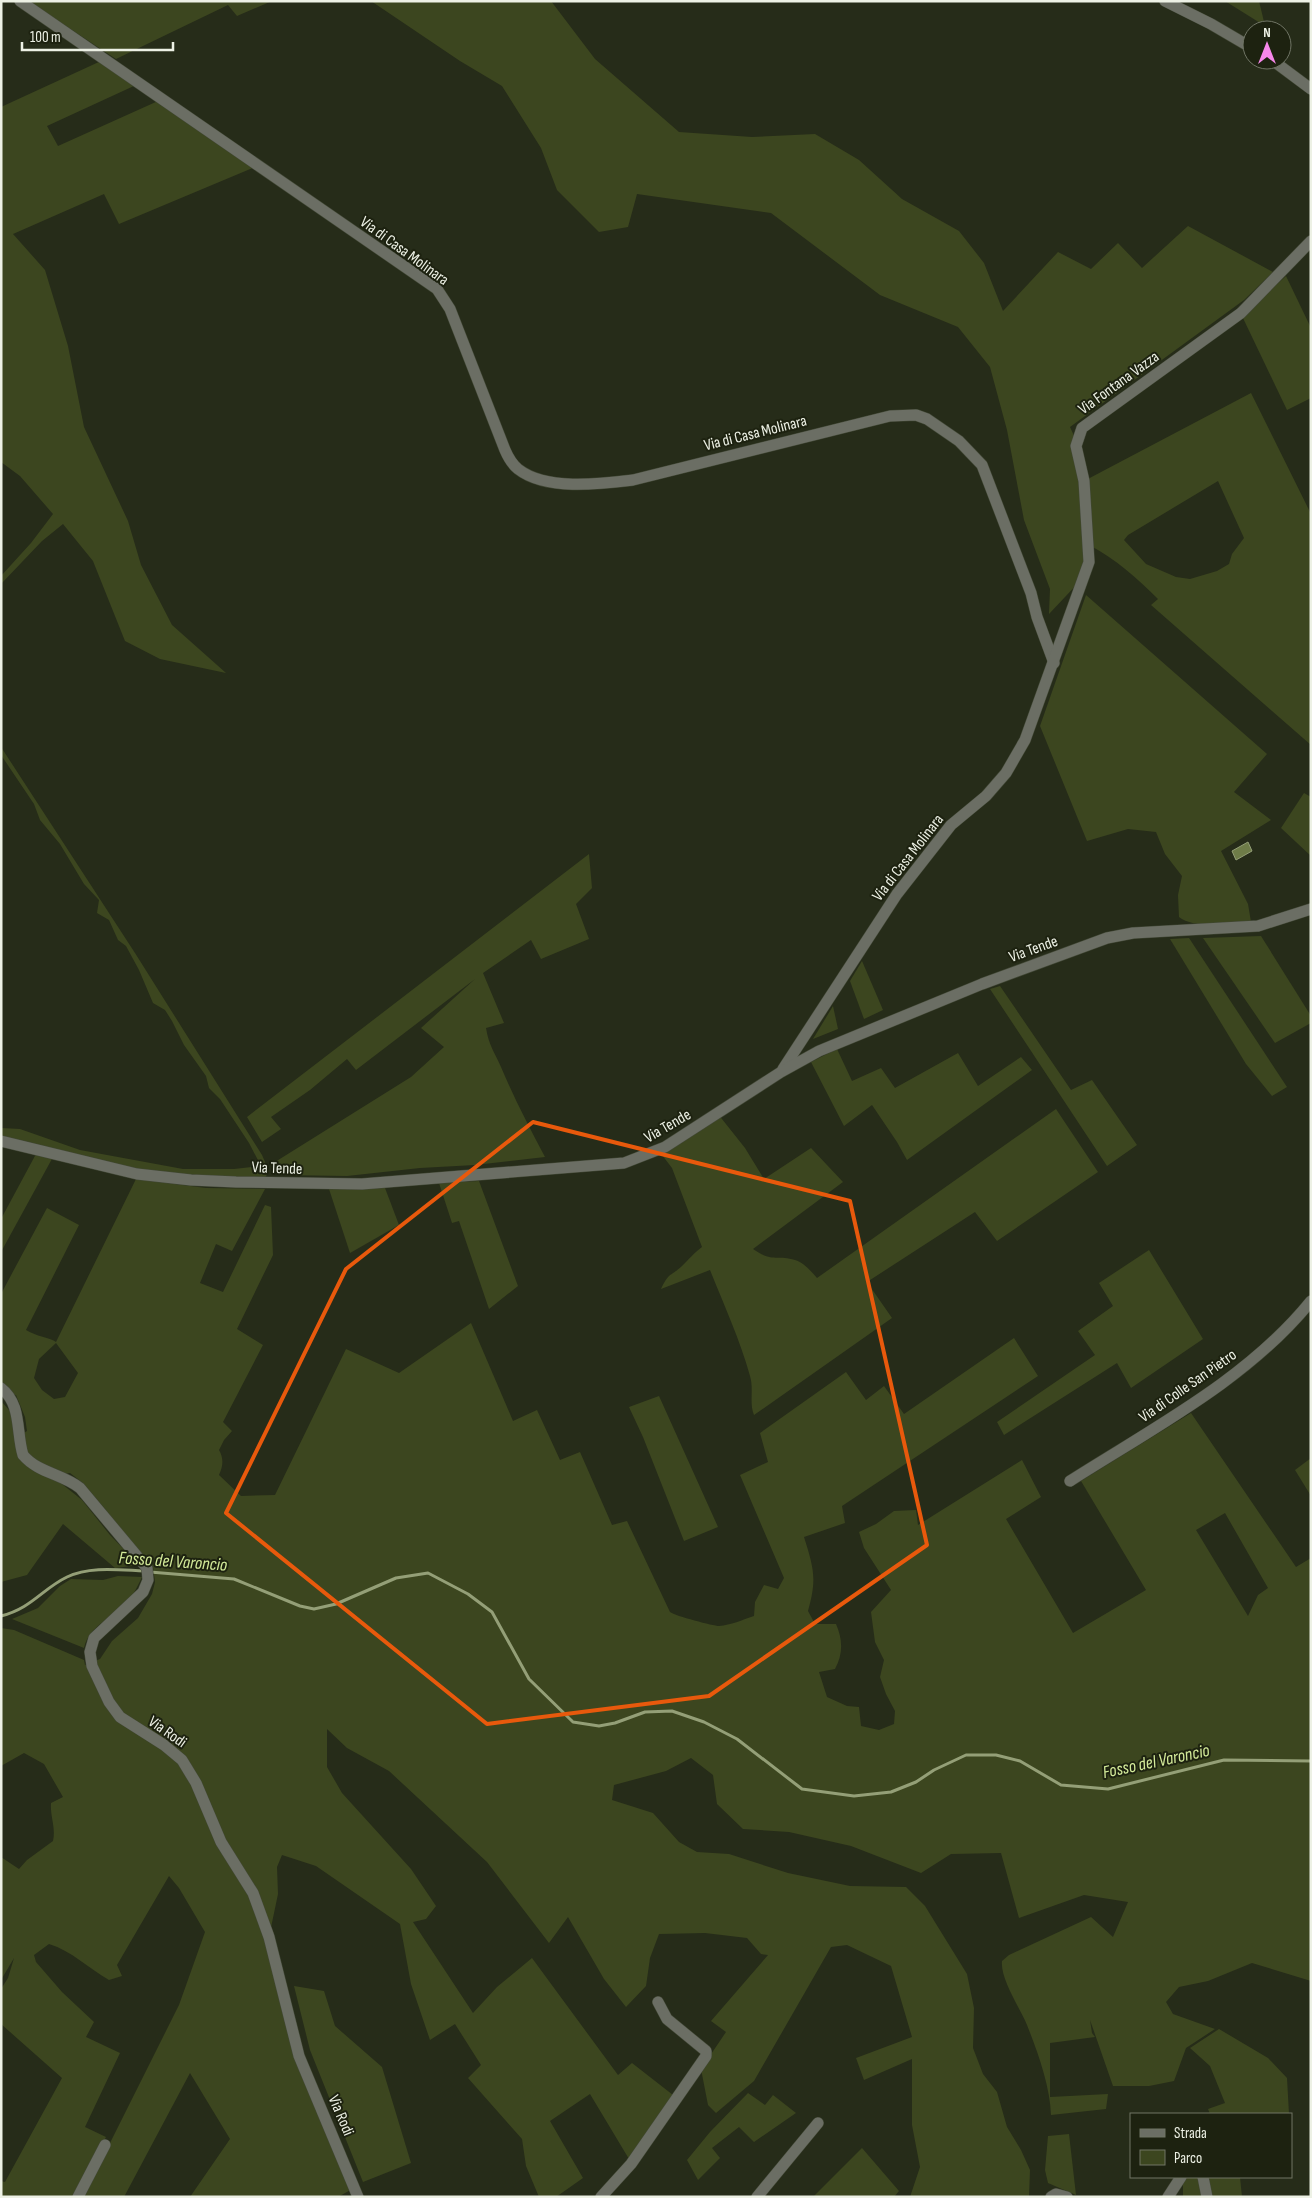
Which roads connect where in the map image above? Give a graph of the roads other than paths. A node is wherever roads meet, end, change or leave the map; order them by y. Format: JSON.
{"nodes":[{"id":1,"x":20,"y":1,"type":"edge"},
{"id":2,"x":1165,"y":1,"type":"edge"},
{"id":3,"x":1242,"y":42,"type":"edge"},
{"id":4,"x":1285,"y":70,"type":"edge"},
{"id":5,"x":1311,"y":89,"type":"edge"},
{"id":6,"x":1311,"y":241,"type":"edge"},
{"id":7,"x":1054,"y":663,"type":"junction"},
{"id":8,"x":1311,"y":909,"type":"edge"},
{"id":9,"x":781,"y":1072,"type":"junction"},
{"id":10,"x":1,"y":1141,"type":"edge"},
{"id":11,"x":1311,"y":1301,"type":"edge"},
{"id":12,"x":1,"y":1388,"type":"edge"},
{"id":13,"x":1070,"y":1480,"type":"dead end"},
{"id":14,"x":658,"y":2002,"type":"dead end"},
{"id":15,"x":818,"y":2123,"type":"dead end"},
{"id":16,"x":105,"y":2145,"type":"dead end"},
{"id":17,"x":1180,"y":2178,"type":"edge"},
{"id":18,"x":1204,"y":2178,"type":"edge"},
{"id":19,"x":78,"y":2197,"type":"edge"},
{"id":20,"x":358,"y":2197,"type":"edge"},
{"id":21,"x":601,"y":2197,"type":"edge"},
{"id":22,"x":757,"y":2197,"type":"edge"},
{"id":23,"x":1051,"y":2197,"type":"edge"},
{"id":24,"x":1067,"y":2197,"type":"edge"},
{"id":25,"x":1168,"y":2197,"type":"edge"},
{"id":26,"x":1207,"y":2197,"type":"edge"}],
"edges":[{"from":1,"to":7,"type":"street","name":"Via di Casa Molinara"},
{"from":2,"to":3,"type":"street"},
{"from":4,"to":5,"type":"street"},
{"from":6,"to":7,"type":"street","name":"Via Fontana Vazza"},
{"from":7,"to":9,"type":"street","name":"Via di Casa Molinara"},
{"from":8,"to":9,"type":"street","name":"Via Tende"},
{"from":9,"to":10,"type":"street","name":"Via Tende"},
{"from":11,"to":13,"type":"street","name":"Via di Colle San Pietro"},
{"from":12,"to":20,"type":"street","name":"Via Rodi"},
{"from":14,"to":21,"type":"street"},
{"from":15,"to":22,"type":"street"},
{"from":16,"to":19,"type":"street"},
{"from":17,"to":25,"type":"street"},
{"from":18,"to":26,"type":"street"},
{"from":23,"to":24,"type":"street"}]}
